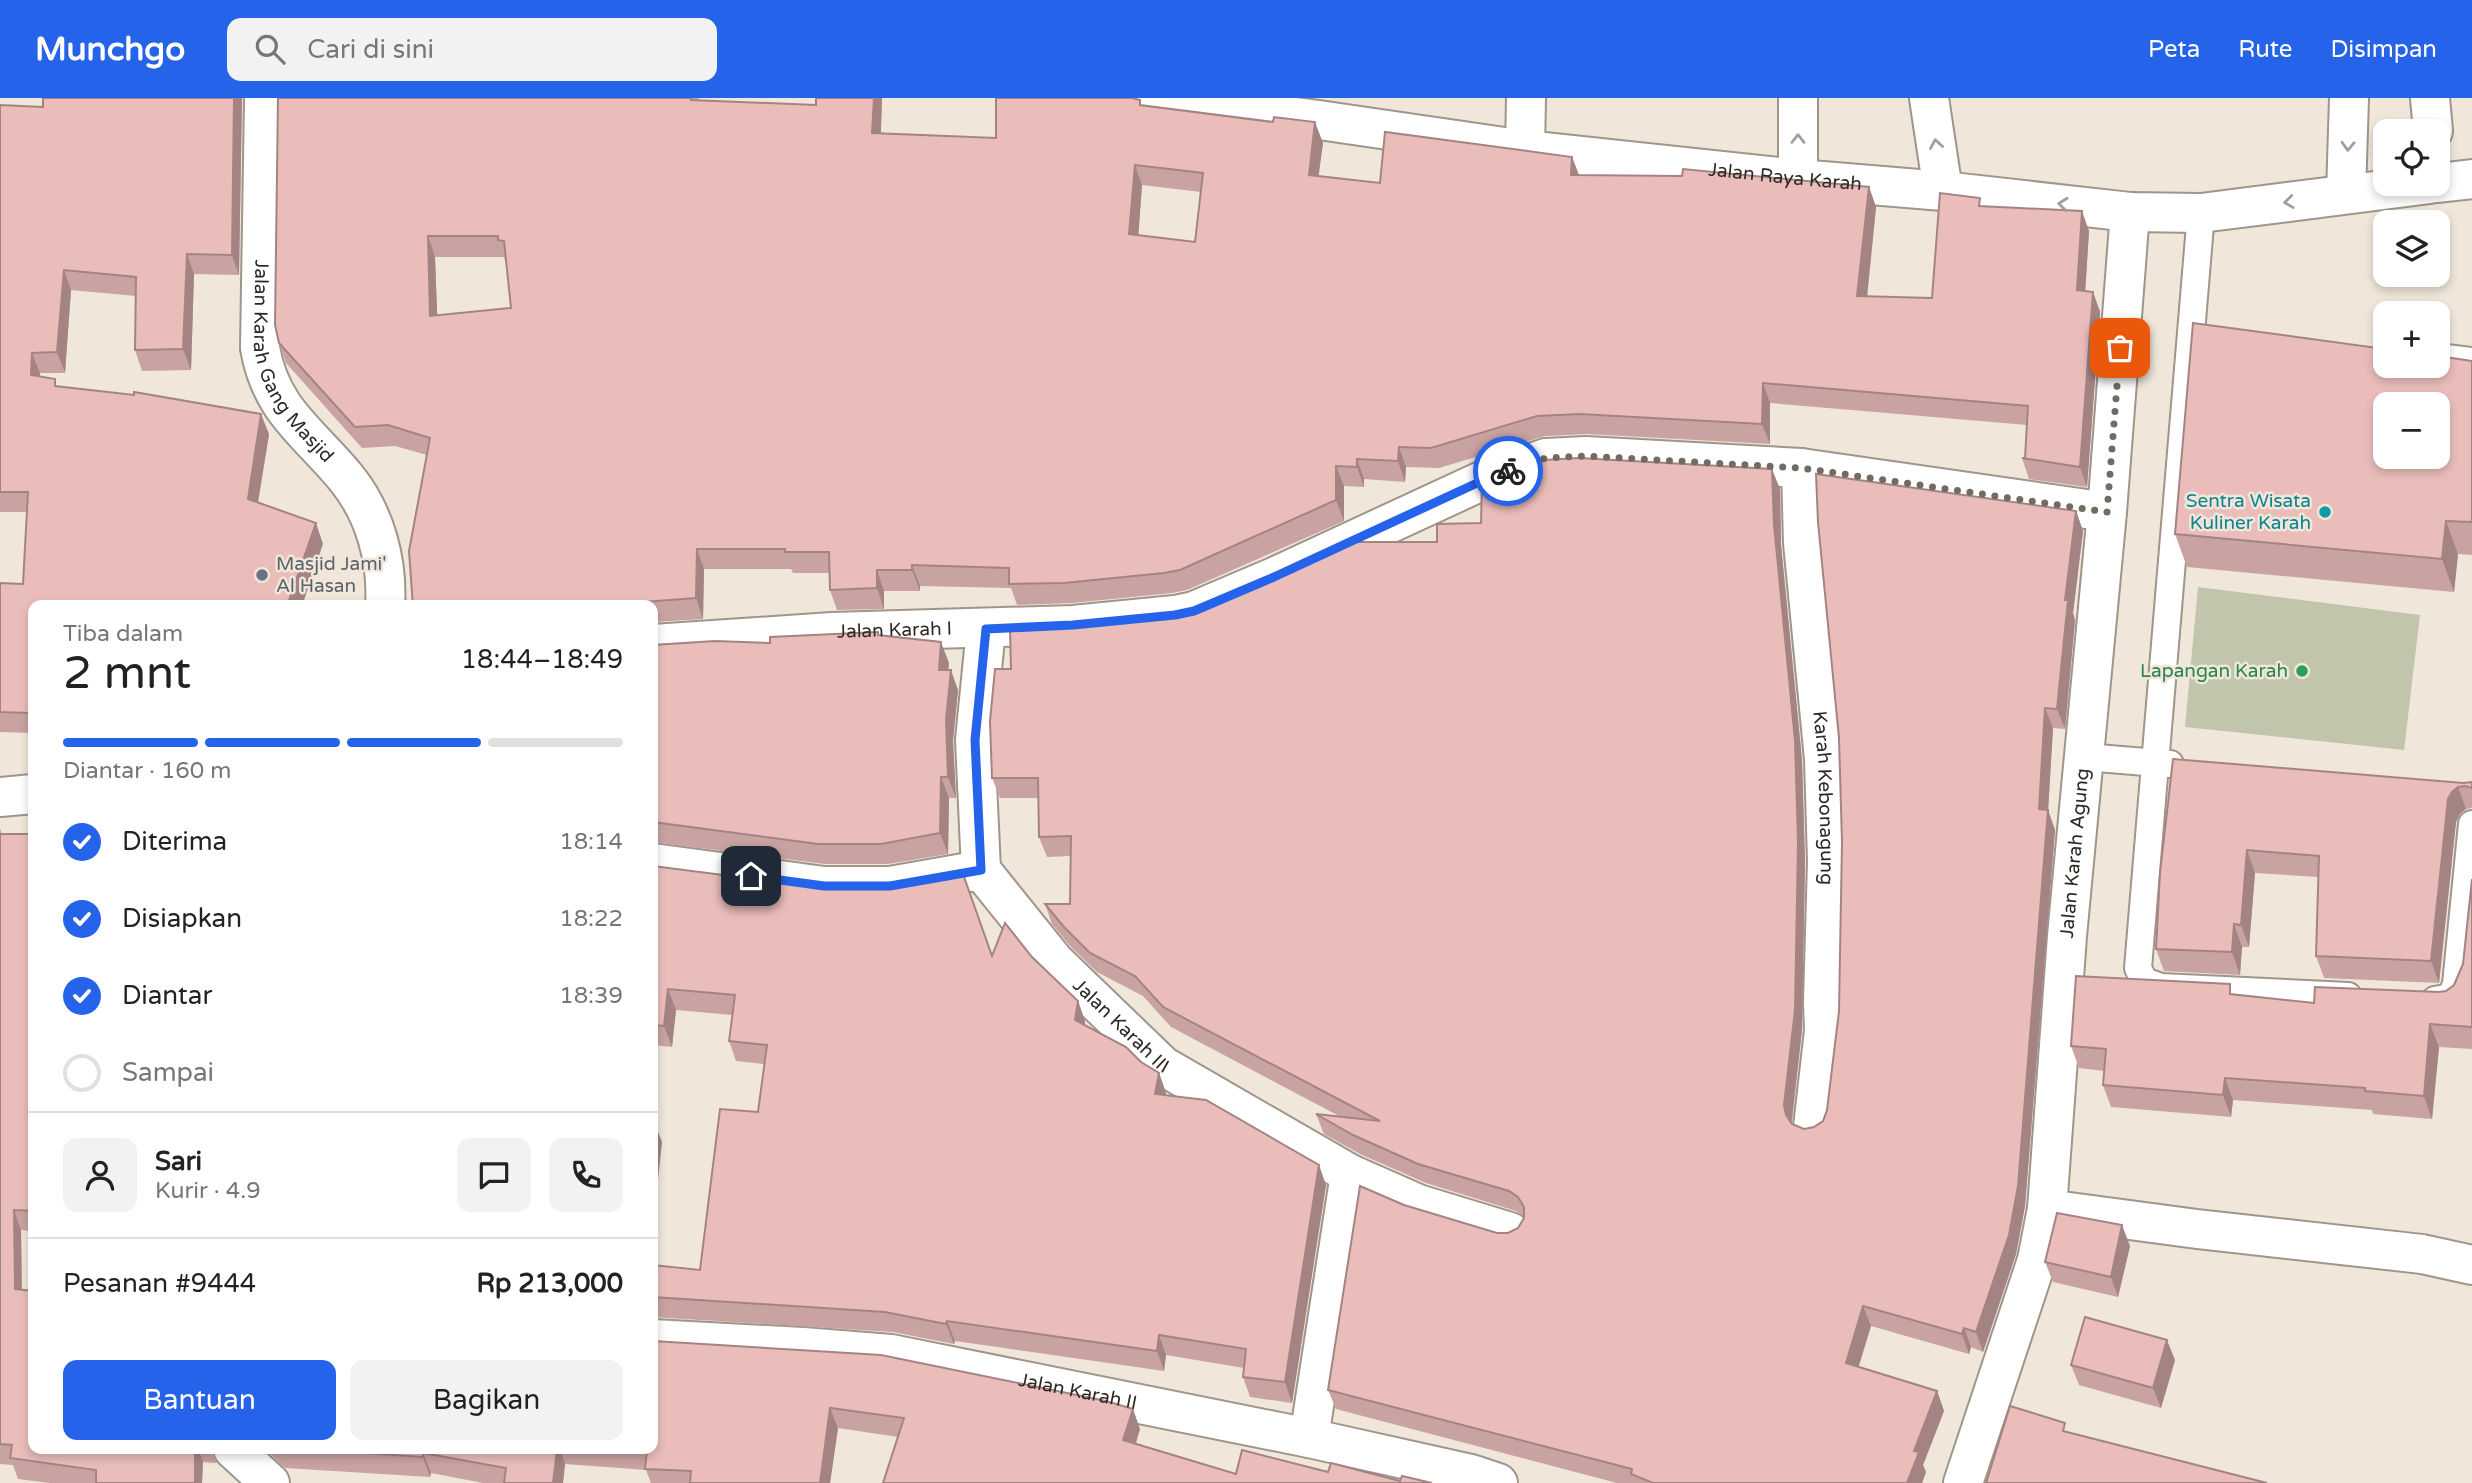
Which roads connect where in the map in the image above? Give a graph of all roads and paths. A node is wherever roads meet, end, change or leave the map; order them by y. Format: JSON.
{"nodes":[{"id":1,"x":264,"y":98,"type":"edge"},
{"id":2,"x":1141,"y":98,"type":"edge"},
{"id":3,"x":1526,"y":98,"type":"edge"},
{"id":4,"x":1798,"y":98,"type":"edge"},
{"id":5,"x":1929,"y":98,"type":"edge"},
{"id":6,"x":2349,"y":98,"type":"edge"},
{"id":7,"x":2430,"y":98,"type":"edge"},
{"id":8,"x":1319,"y":109,"type":"edge"},
{"id":9,"x":2432,"y":119,"type":"edge"},
{"id":10,"x":1525,"y":150,"type":"junction"},
{"id":11,"x":1798,"y":179,"type":"junction"},
{"id":12,"x":2472,"y":179,"type":"edge"},
{"id":13,"x":2450,"y":182,"type":"edge"},
{"id":14,"x":1942,"y":191,"type":"junction"},
{"id":15,"x":2373,"y":191,"type":"edge"},
{"id":16,"x":2346,"y":194,"type":"junction"},
{"id":17,"x":2130,"y":212,"type":"junction"},
{"id":18,"x":2201,"y":212,"type":"junction"},
{"id":19,"x":2192,"y":329,"type":"junction"},
{"id":20,"x":2220,"y":332,"type":"edge"},
{"id":21,"x":2450,"y":358,"type":"edge"},
{"id":22,"x":2472,"y":360,"type":"edge"},
{"id":23,"x":1801,"y":468,"type":"junction"},
{"id":24,"x":2107,"y":512,"type":"junction"},
{"id":25,"x":385,"y":600,"type":"edge"},
{"id":26,"x":986,"y":629,"type":"junction"},
{"id":27,"x":658,"y":644,"type":"edge"},
{"id":28,"x":2085,"y":757,"type":"junction"},
{"id":29,"x":2154,"y":763,"type":"junction"},
{"id":30,"x":2196,"y":766,"type":"edge"},
{"id":31,"x":28,"y":794,"type":"edge"},
{"id":32,"x":0,"y":797,"type":"edge"},
{"id":33,"x":2472,"y":824,"type":"edge"},
{"id":34,"x":658,"y":864,"type":"edge"},
{"id":35,"x":981,"y":870,"type":"junction"},
{"id":36,"x":2375,"y":997,"type":"edge"},
{"id":37,"x":2415,"y":999,"type":"edge"},
{"id":38,"x":1813,"y":1127,"type":"edge"},
{"id":39,"x":1350,"y":1174,"type":"junction"},
{"id":40,"x":2047,"y":1209,"type":"junction"},
{"id":41,"x":1510,"y":1232,"type":"edge"},
{"id":42,"x":2472,"y":1265,"type":"edge"},
{"id":43,"x":658,"y":1339,"type":"edge"},
{"id":44,"x":1309,"y":1438,"type":"junction"},
{"id":45,"x":232,"y":1454,"type":"edge"},
{"id":46,"x":238,"y":1454,"type":"edge"},
{"id":47,"x":229,"y":1483,"type":"edge"},
{"id":48,"x":270,"y":1483,"type":"edge"},
{"id":49,"x":1498,"y":1483,"type":"edge"},
{"id":50,"x":1963,"y":1483,"type":"edge"}],
"edges":[{"from":1,"to":25,"type":"street","name":"Jalan Karah Gang Masjid"},
{"from":2,"to":8,"type":"street","name":"Jalan Raya Karah"},
{"from":3,"to":10,"type":"street"},
{"from":11,"to":4,"type":"street","one_way":true},
{"from":14,"to":5,"type":"street","one_way":true},
{"from":6,"to":16,"type":"street","one_way":true},
{"from":7,"to":9,"type":"street"},
{"from":8,"to":10,"type":"street","name":"Jalan Raya Karah"},
{"from":10,"to":11,"type":"street","name":"Jalan Raya Karah"},
{"from":11,"to":14,"type":"street","name":"Jalan Raya Karah"},
{"from":12,"to":13,"type":"street"},
{"from":17,"to":14,"type":"street","name":"Jalan Raya Karah","one_way":true},
{"from":15,"to":16,"type":"street","name":"Jalan Raya Karah"},
{"from":16,"to":18,"type":"street","name":"Jalan Raya Karah","one_way":true},
{"from":17,"to":18,"type":"street","name":"Jalan Raya Karah"},
{"from":17,"to":24,"type":"street","name":"Jalan Karah Agung"},
{"from":18,"to":19,"type":"lane"},
{"from":19,"to":20,"type":"lane"},
{"from":19,"to":29,"type":"lane"},
{"from":21,"to":22,"type":"lane"},
{"from":23,"to":24,"type":"street","name":"Jalan Karah I"},
{"from":23,"to":26,"type":"street","name":"Jalan Karah I"},
{"from":23,"to":38,"type":"street","name":"Karah Kebonagung"},
{"from":24,"to":28,"type":"street","name":"Jalan Karah Agung"},
{"from":26,"to":27,"type":"street","name":"Jalan Karah I"},
{"from":26,"to":35,"type":"street"},
{"from":28,"to":29,"type":"lane"},
{"from":28,"to":40,"type":"street","name":"Jalan Karah Agung"},
{"from":29,"to":30,"type":"lane"},
{"from":29,"to":36,"type":"lane"},
{"from":31,"to":32,"type":"street"},
{"from":33,"to":37,"type":"lane"},
{"from":34,"to":35,"type":"street"},
{"from":35,"to":39,"type":"street","name":"Jalan Karah III"},
{"from":39,"to":41,"type":"street","name":"Jalan Karah III"},
{"from":39,"to":44,"type":"street"},
{"from":40,"to":42,"type":"street"},
{"from":40,"to":50,"type":"street","name":"Jalan Karah Agung"},
{"from":43,"to":44,"type":"street","name":"Jalan Karah II"},
{"from":44,"to":49,"type":"street","name":"Jalan Karah II"},
{"from":45,"to":47,"type":"street"},
{"from":46,"to":48,"type":"street"}]}
